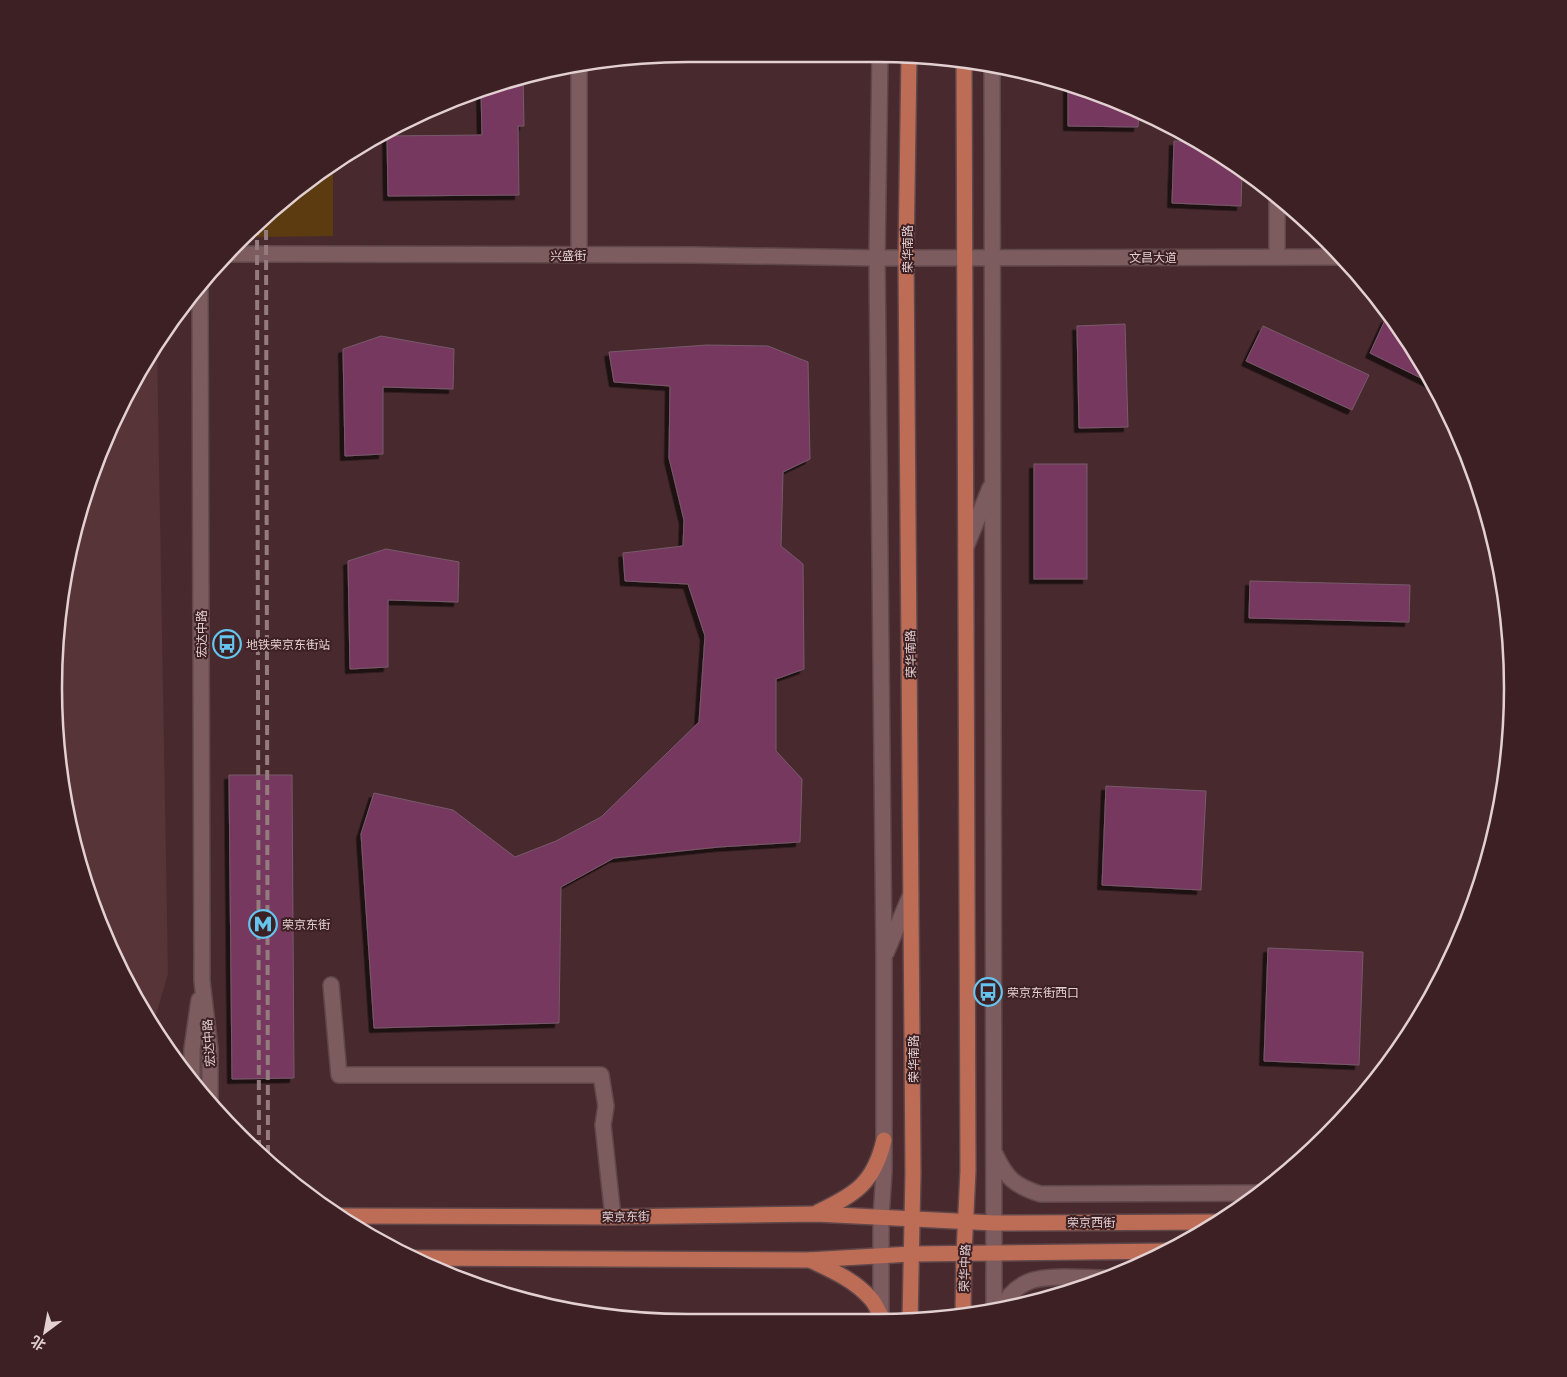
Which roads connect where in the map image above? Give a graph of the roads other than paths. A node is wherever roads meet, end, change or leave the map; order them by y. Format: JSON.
{"nodes":[{"id":1,"x":880,"y":62,"type":"edge"},
{"id":2,"x":909,"y":64,"type":"edge"},
{"id":3,"x":964,"y":69,"type":"edge"},
{"id":4,"x":579,"y":73,"type":"edge"},
{"id":5,"x":992,"y":73,"type":"edge"},
{"id":6,"x":1277,"y":206,"type":"edge"},
{"id":7,"x":239,"y":254,"type":"edge"},
{"id":8,"x":579,"y":255,"type":"junction"},
{"id":9,"x":1277,"y":256,"type":"junction"},
{"id":10,"x":1331,"y":257,"type":"edge"},
{"id":11,"x":877,"y":258,"type":"junction"},
{"id":12,"x":906,"y":258,"type":"junction"},
{"id":13,"x":966,"y":258,"type":"junction"},
{"id":14,"x":992,"y":258,"type":"junction"},
{"id":15,"x":200,"y":297,"type":"edge"},
{"id":16,"x":993,"y":480,"type":"junction"},
{"id":17,"x":966,"y":547,"type":"junction"},
{"id":18,"x":912,"y":893,"type":"junction"},
{"id":19,"x":884,"y":959,"type":"junction"},
{"id":20,"x":202,"y":982,"type":"junction"},
{"id":21,"x":331,"y":985,"type":"dead end"},
{"id":22,"x":192,"y":1070,"type":"edge"},
{"id":23,"x":210,"y":1091,"type":"edge"},
{"id":24,"x":884,"y":1140,"type":"junction"},
{"id":25,"x":994,"y":1152,"type":"junction"},
{"id":26,"x":1249,"y":1193,"type":"edge"},
{"id":27,"x":816,"y":1214,"type":"junction"},
{"id":28,"x":352,"y":1216,"type":"edge"},
{"id":29,"x":613,"y":1217,"type":"junction"},
{"id":30,"x":881,"y":1217,"type":"junction"},
{"id":31,"x":912,"y":1218,"type":"junction"},
{"id":32,"x":966,"y":1221,"type":"junction"},
{"id":33,"x":1205,"y":1222,"type":"edge"},
{"id":34,"x":994,"y":1223,"type":"junction"},
{"id":35,"x":1152,"y":1251,"type":"edge"},
{"id":36,"x":964,"y":1253,"type":"junction"},
{"id":37,"x":995,"y":1253,"type":"junction"},
{"id":38,"x":911,"y":1254,"type":"junction"},
{"id":39,"x":881,"y":1255,"type":"junction"},
{"id":40,"x":430,"y":1258,"type":"edge"},
{"id":41,"x":808,"y":1260,"type":"junction"},
{"id":42,"x":1088,"y":1278,"type":"edge"},
{"id":43,"x":1006,"y":1301,"type":"edge"},
{"id":44,"x":994,"y":1303,"type":"edge"},
{"id":45,"x":963,"y":1308,"type":"edge"},
{"id":46,"x":910,"y":1313,"type":"edge"},
{"id":47,"x":879,"y":1314,"type":"edge"},
{"id":48,"x":881,"y":1314,"type":"edge"}],
"edges":[{"from":1,"to":11,"type":"street"},
{"from":2,"to":12,"type":"main road","name":"荣华南路"},
{"from":3,"to":13,"type":"main road"},
{"from":4,"to":8,"type":"street"},
{"from":5,"to":14,"type":"street"},
{"from":6,"to":9,"type":"street"},
{"from":7,"to":8,"type":"street","name":"兴盛街"},
{"from":8,"to":11,"type":"street","name":"兴盛街"},
{"from":9,"to":10,"type":"street","name":"文昌大道"},
{"from":9,"to":14,"type":"street","name":"文昌大道"},
{"from":11,"to":12,"type":"street","name":"兴盛街"},
{"from":11,"to":19,"type":"street"},
{"from":12,"to":13,"type":"street","name":"兴盛街"},
{"from":12,"to":18,"type":"main road","name":"荣华南路"},
{"from":13,"to":14,"type":"street","name":"文昌大道"},
{"from":13,"to":17,"type":"main road"},
{"from":14,"to":16,"type":"street"},
{"from":15,"to":20,"type":"street","name":"宏达中路"},
{"from":16,"to":17,"type":"street"},
{"from":16,"to":25,"type":"street"},
{"from":17,"to":32,"type":"main road"},
{"from":18,"to":19,"type":"street"},
{"from":18,"to":31,"type":"main road","name":"荣华南路"},
{"from":19,"to":24,"type":"street"},
{"from":20,"to":22,"type":"street","name":"宏达中路"},
{"from":20,"to":23,"type":"street","name":"宏达中路"},
{"from":21,"to":29,"type":"street"},
{"from":24,"to":27,"type":"main road"},
{"from":24,"to":30,"type":"street"},
{"from":25,"to":26,"type":"street"},
{"from":25,"to":34,"type":"street"},
{"from":27,"to":29,"type":"main road","name":"荣京东街"},
{"from":27,"to":30,"type":"main road","name":"荣京东街"},
{"from":28,"to":29,"type":"main road","name":"荣京东街"},
{"from":30,"to":31,"type":"main road","name":"荣京东街"},
{"from":30,"to":39,"type":"street"},
{"from":31,"to":32,"type":"main road","name":"荣京东街"},
{"from":31,"to":38,"type":"main road","name":"荣华南路"},
{"from":32,"to":34,"type":"main road","name":"荣京西街"},
{"from":32,"to":36,"type":"main road","name":"荣华中路"},
{"from":33,"to":34,"type":"main road","name":"荣京西街"},
{"from":34,"to":37,"type":"street"},
{"from":35,"to":37,"type":"main road"},
{"from":36,"to":37,"type":"main road"},
{"from":36,"to":38,"type":"main road"},
{"from":36,"to":45,"type":"main road","name":"荣华中路"},
{"from":37,"to":44,"type":"street"},
{"from":38,"to":39,"type":"main road"},
{"from":38,"to":46,"type":"main road"},
{"from":39,"to":41,"type":"main road"},
{"from":39,"to":48,"type":"street"},
{"from":40,"to":41,"type":"main road"},
{"from":41,"to":47,"type":"main road"},
{"from":42,"to":43,"type":"street"}]}
